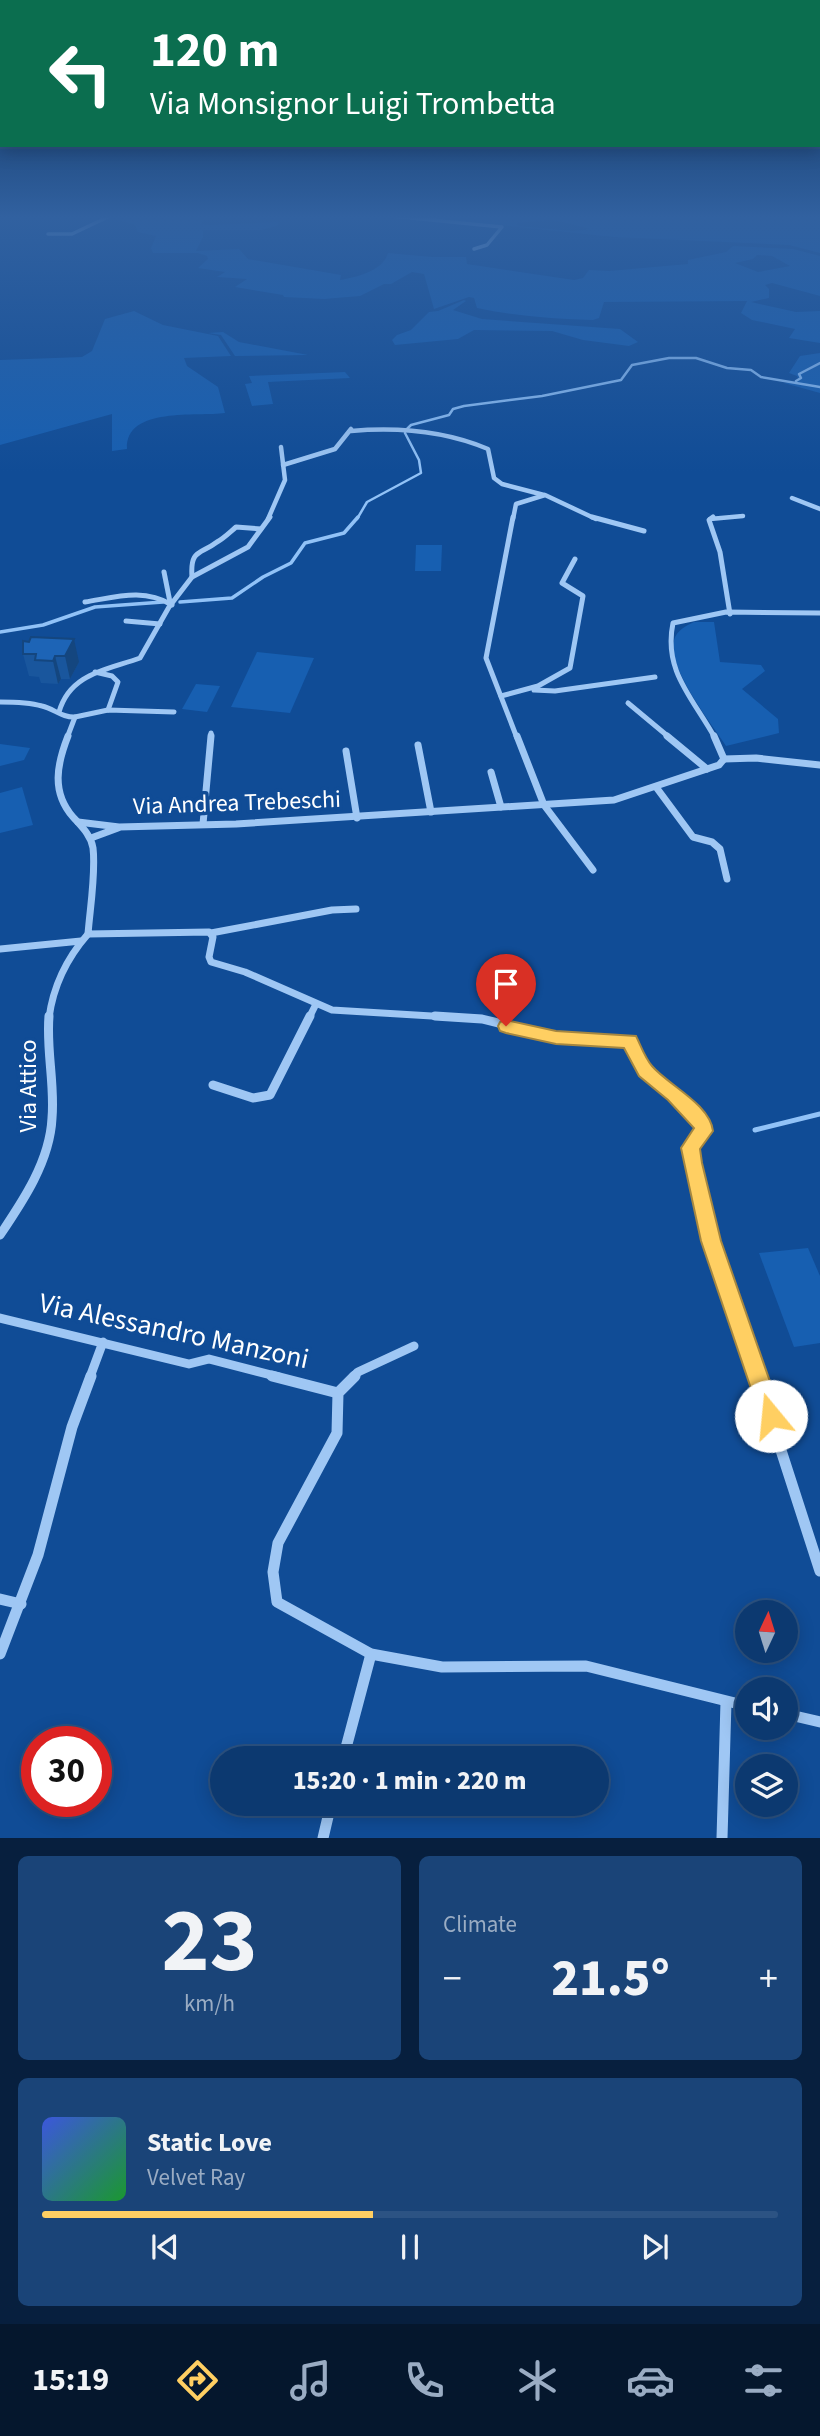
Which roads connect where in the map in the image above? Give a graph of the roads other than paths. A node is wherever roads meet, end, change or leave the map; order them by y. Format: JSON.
{"nodes":[{"id":1,"x":281,"y":447,"type":"dead end"},
{"id":2,"x":283,"y":465,"type":"junction"},
{"id":3,"x":545,"y":495,"type":"junction"},
{"id":4,"x":792,"y":498,"type":"dead end"},
{"id":5,"x":820,"y":509,"type":"edge"},
{"id":6,"x":743,"y":516,"type":"dead end"},
{"id":7,"x":261,"y":529,"type":"junction"},
{"id":8,"x":644,"y":531,"type":"dead end"},
{"id":9,"x":575,"y":559,"type":"dead end"},
{"id":10,"x":164,"y":572,"type":"dead end"},
{"id":11,"x":192,"y":577,"type":"junction"},
{"id":12,"x":85,"y":602,"type":"dead end"},
{"id":13,"x":171,"y":603,"type":"junction"},
{"id":14,"x":820,"y":613,"type":"edge"},
{"id":15,"x":730,"y":614,"type":"junction"},
{"id":16,"x":126,"y":621,"type":"dead end"},
{"id":17,"x":160,"y":624,"type":"junction"},
{"id":18,"x":95,"y":671,"type":"junction"},
{"id":19,"x":655,"y":677,"type":"dead end"},
{"id":20,"x":529,"y":690,"type":"junction"},
{"id":21,"x":501,"y":696,"type":"junction"},
{"id":22,"x":0,"y":702,"type":"edge"},
{"id":23,"x":628,"y":704,"type":"dead end"},
{"id":24,"x":108,"y":710,"type":"junction"},
{"id":25,"x":59,"y":712,"type":"junction"},
{"id":26,"x":174,"y":712,"type":"dead end"},
{"id":27,"x":75,"y":717,"type":"junction"},
{"id":28,"x":211,"y":733,"type":"dead end"},
{"id":29,"x":418,"y":745,"type":"dead end"},
{"id":30,"x":346,"y":751,"type":"dead end"},
{"id":31,"x":724,"y":760,"type":"junction"},
{"id":32,"x":820,"y":765,"type":"edge"},
{"id":33,"x":706,"y":769,"type":"junction"},
{"id":34,"x":491,"y":772,"type":"dead end"},
{"id":35,"x":656,"y":787,"type":"junction"},
{"id":36,"x":544,"y":805,"type":"junction"},
{"id":37,"x":501,"y":807,"type":"junction"},
{"id":38,"x":431,"y":812,"type":"junction"},
{"id":39,"x":357,"y":818,"type":"junction"},
{"id":40,"x":78,"y":822,"type":"junction"},
{"id":41,"x":203,"y":824,"type":"junction"},
{"id":42,"x":119,"y":827,"type":"junction"},
{"id":43,"x":91,"y":838,"type":"junction"},
{"id":44,"x":593,"y":870,"type":"dead end"},
{"id":45,"x":727,"y":879,"type":"dead end"},
{"id":46,"x":357,"y":906,"type":"dead end"},
{"id":47,"x":211,"y":933,"type":"junction"},
{"id":48,"x":88,"y":934,"type":"junction"},
{"id":49,"x":81,"y":941,"type":"junction"},
{"id":50,"x":0,"y":949,"type":"edge"},
{"id":51,"x":316,"y":1004,"type":"junction"},
{"id":52,"x":213,"y":1085,"type":"dead end"},
{"id":53,"x":0,"y":1235,"type":"edge"},
{"id":54,"x":0,"y":1318,"type":"edge"},
{"id":55,"x":103,"y":1342,"type":"junction"},
{"id":56,"x":414,"y":1346,"type":"dead end"},
{"id":57,"x":338,"y":1392,"type":"junction"},
{"id":58,"x":820,"y":1571,"type":"edge"},
{"id":59,"x":0,"y":1599,"type":"edge"},
{"id":60,"x":21,"y":1604,"type":"junction"},
{"id":61,"x":0,"y":1654,"type":"edge"},
{"id":62,"x":371,"y":1654,"type":"junction"},
{"id":63,"x":726,"y":1702,"type":"junction"},
{"id":64,"x":735,"y":1704,"type":"edge"},
{"id":65,"x":798,"y":1716,"type":"edge"},
{"id":66,"x":820,"y":1721,"type":"edge"},
{"id":67,"x":346,"y":1746,"type":"edge"},
{"id":68,"x":328,"y":1816,"type":"edge"},
{"id":69,"x":323,"y":1838,"type":"edge"},
{"id":70,"x":722,"y":1838,"type":"edge"}],
"edges":[{"from":1,"to":2,"type":"street"},
{"from":2,"to":3,"type":"street"},
{"from":2,"to":7,"type":"street"},
{"from":3,"to":8,"type":"street"},
{"from":3,"to":21,"type":"street"},
{"from":4,"to":5,"type":"street"},
{"from":6,"to":15,"type":"street"},
{"from":7,"to":11,"type":"street"},
{"from":7,"to":11,"type":"street"},
{"from":9,"to":20,"type":"street"},
{"from":10,"to":13,"type":"street"},
{"from":11,"to":13,"type":"street"},
{"from":12,"to":13,"type":"street"},
{"from":13,"to":17,"type":"street"},
{"from":14,"to":15,"type":"street"},
{"from":15,"to":31,"type":"street"},
{"from":16,"to":17,"type":"street"},
{"from":17,"to":18,"type":"street"},
{"from":18,"to":24,"type":"street"},
{"from":18,"to":25,"type":"street"},
{"from":19,"to":20,"type":"street"},
{"from":20,"to":21,"type":"street"},
{"from":21,"to":36,"type":"street"},
{"from":22,"to":25,"type":"street"},
{"from":23,"to":33,"type":"street"},
{"from":24,"to":26,"type":"street"},
{"from":24,"to":27,"type":"street"},
{"from":25,"to":27,"type":"street"},
{"from":27,"to":40,"type":"street"},
{"from":28,"to":41,"type":"street"},
{"from":29,"to":38,"type":"street"},
{"from":30,"to":39,"type":"street","name":"Via Andrea Trebeschi"},
{"from":31,"to":32,"type":"street"},
{"from":31,"to":33,"type":"street","name":"Via Andrea Trebeschi"},
{"from":33,"to":35,"type":"street","name":"Via Andrea Trebeschi"},
{"from":34,"to":37,"type":"street"},
{"from":35,"to":36,"type":"street","name":"Via Andrea Trebeschi"},
{"from":35,"to":45,"type":"street"},
{"from":36,"to":37,"type":"street","name":"Via Andrea Trebeschi"},
{"from":36,"to":44,"type":"street"},
{"from":37,"to":38,"type":"street","name":"Via Andrea Trebeschi"},
{"from":38,"to":39,"type":"street","name":"Via Andrea Trebeschi"},
{"from":39,"to":41,"type":"street","name":"Via Andrea Trebeschi"},
{"from":40,"to":42,"type":"street","name":"Via Andrea Trebeschi"},
{"from":40,"to":43,"type":"street"},
{"from":41,"to":42,"type":"street","name":"Via Andrea Trebeschi"},
{"from":42,"to":43,"type":"street","name":"Via Andrea Trebeschi"},
{"from":43,"to":48,"type":"street"},
{"from":46,"to":47,"type":"street"},
{"from":47,"to":48,"type":"street"},
{"from":47,"to":51,"type":"street"},
{"from":48,"to":49,"type":"street","name":"Via Attico"},
{"from":49,"to":50,"type":"street"},
{"from":49,"to":53,"type":"street","name":"Via Attico"},
{"from":51,"to":52,"type":"street"},
{"from":51,"to":58,"type":"street"},
{"from":54,"to":55,"type":"street","name":"Via Alessandro Manzoni"},
{"from":55,"to":57,"type":"street","name":"Via Alessandro Manzoni"},
{"from":55,"to":60,"type":"street"},
{"from":56,"to":57,"type":"street"},
{"from":57,"to":62,"type":"street"},
{"from":59,"to":60,"type":"street"},
{"from":60,"to":61,"type":"street"},
{"from":62,"to":63,"type":"street"},
{"from":62,"to":67,"type":"street"},
{"from":63,"to":64,"type":"street"},
{"from":63,"to":70,"type":"street"},
{"from":65,"to":66,"type":"street"},
{"from":68,"to":69,"type":"street"}]}
